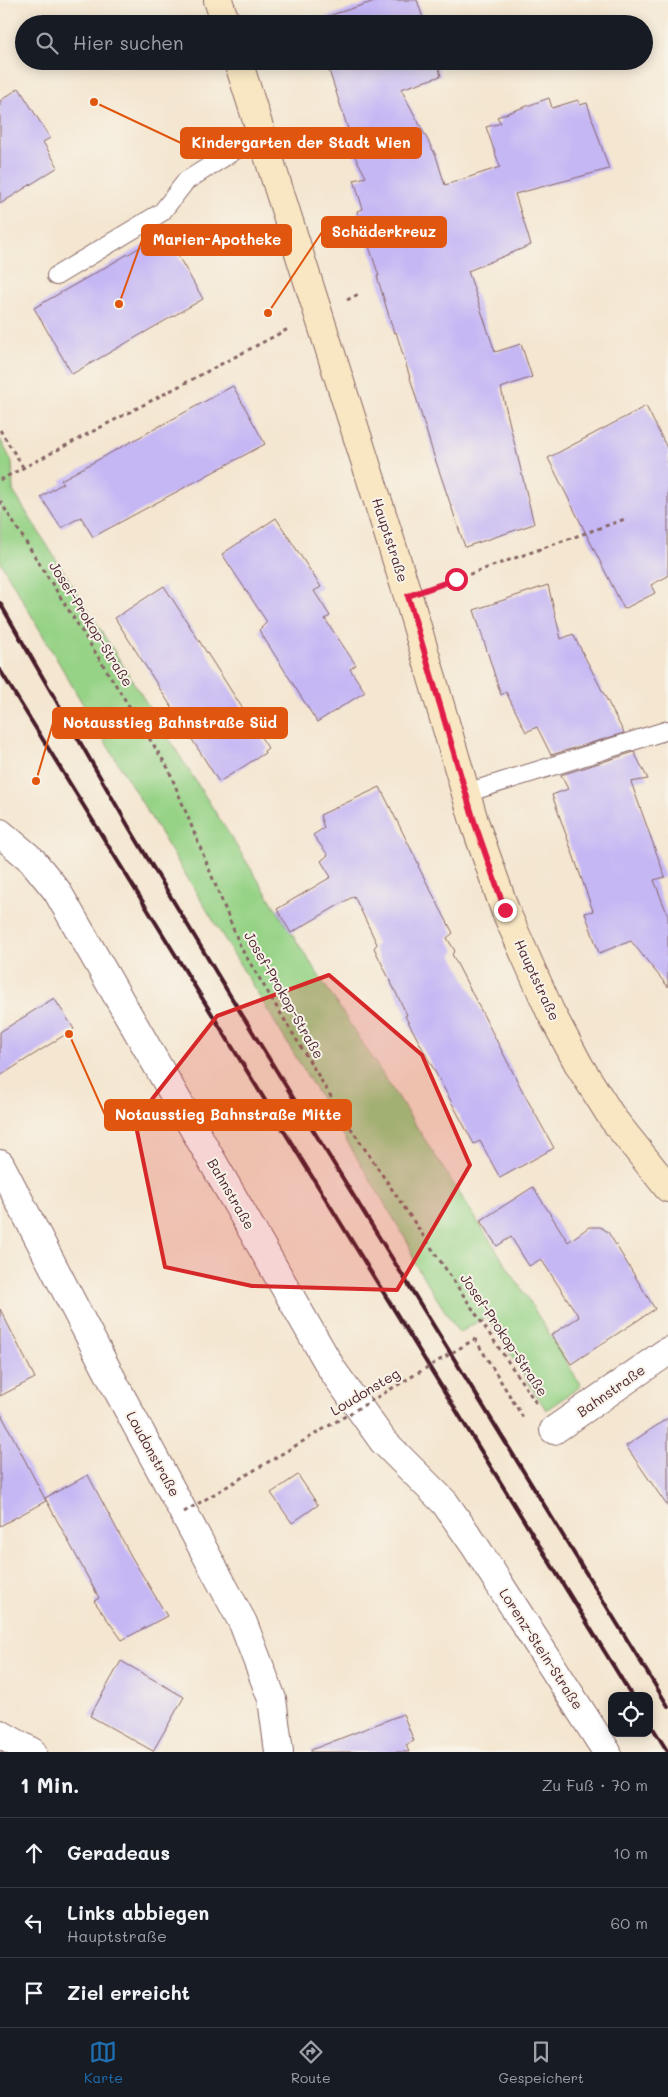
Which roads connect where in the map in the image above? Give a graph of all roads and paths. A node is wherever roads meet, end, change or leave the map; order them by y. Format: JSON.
{"nodes":[{"id":1,"x":218,"y":0,"type":"edge"},
{"id":2,"x":223,"y":15,"type":"edge"},
{"id":3,"x":241,"y":70,"type":"edge"},
{"id":4,"x":261,"y":134,"type":"junction"},
{"id":5,"x":56,"y":276,"type":"dead end"},
{"id":6,"x":361,"y":293,"type":"dead end"},
{"id":7,"x":318,"y":313,"type":"junction"},
{"id":8,"x":0,"y":430,"type":"edge"},
{"id":9,"x":23,"y":467,"type":"junction"},
{"id":10,"x":0,"y":480,"type":"edge"},
{"id":11,"x":0,"y":501,"type":"edge"},
{"id":12,"x":625,"y":519,"type":"dead end"},
{"id":13,"x":408,"y":596,"type":"junction"},
{"id":14,"x":668,"y":730,"type":"edge"},
{"id":15,"x":466,"y":793,"type":"junction"},
{"id":16,"x":0,"y":833,"type":"edge"},
{"id":17,"x":0,"y":1164,"type":"edge"},
{"id":18,"x":668,"y":1188,"type":"edge"},
{"id":19,"x":668,"y":1352,"type":"edge"},
{"id":20,"x":525,"y":1420,"type":"dead end"},
{"id":21,"x":554,"y":1430,"type":"joint"},
{"id":22,"x":184,"y":1512,"type":"junction"},
{"id":23,"x":475,"y":1546,"type":"joint"},
{"id":24,"x":0,"y":1734,"type":"edge"},
{"id":25,"x":32,"y":1752,"type":"edge"},
{"id":26,"x":278,"y":1752,"type":"edge"},
{"id":27,"x":606,"y":1752,"type":"edge"}],
"edges":[{"from":1,"to":2,"type":"main road"},
{"from":3,"to":4,"type":"main road","name":"Hauptstraße"},
{"from":4,"to":5,"type":"lane"},
{"from":4,"to":7,"type":"main road","name":"Hauptstraße"},
{"from":6,"to":7,"type":"path"},
{"from":7,"to":9,"type":"path"},
{"from":7,"to":13,"type":"main road","name":"Hauptstraße"},
{"from":8,"to":9,"type":"path"},
{"from":9,"to":10,"type":"path"},
{"from":11,"to":21,"type":"path","name":"Josef-Prokop-Straße"},
{"from":12,"to":13,"type":"path"},
{"from":13,"to":15,"type":"main road","name":"Hauptstraße"},
{"from":14,"to":15,"type":"lane"},
{"from":15,"to":18,"type":"main road","name":"Hauptstraße"},
{"from":16,"to":23,"type":"street","name":"Bahnstraße"},
{"from":17,"to":22,"type":"street","name":"Loudonstraße"},
{"from":19,"to":21,"type":"street","name":"Bahnstraße"},
{"from":20,"to":22,"type":"path","name":"Loudonsteg","bridge":true},
{"from":22,"to":26,"type":"street","name":"Loudonstraße"},
{"from":23,"to":27,"type":"street","name":"Lorenz-Stein-Straße"},
{"from":24,"to":25,"type":"street"}]}
